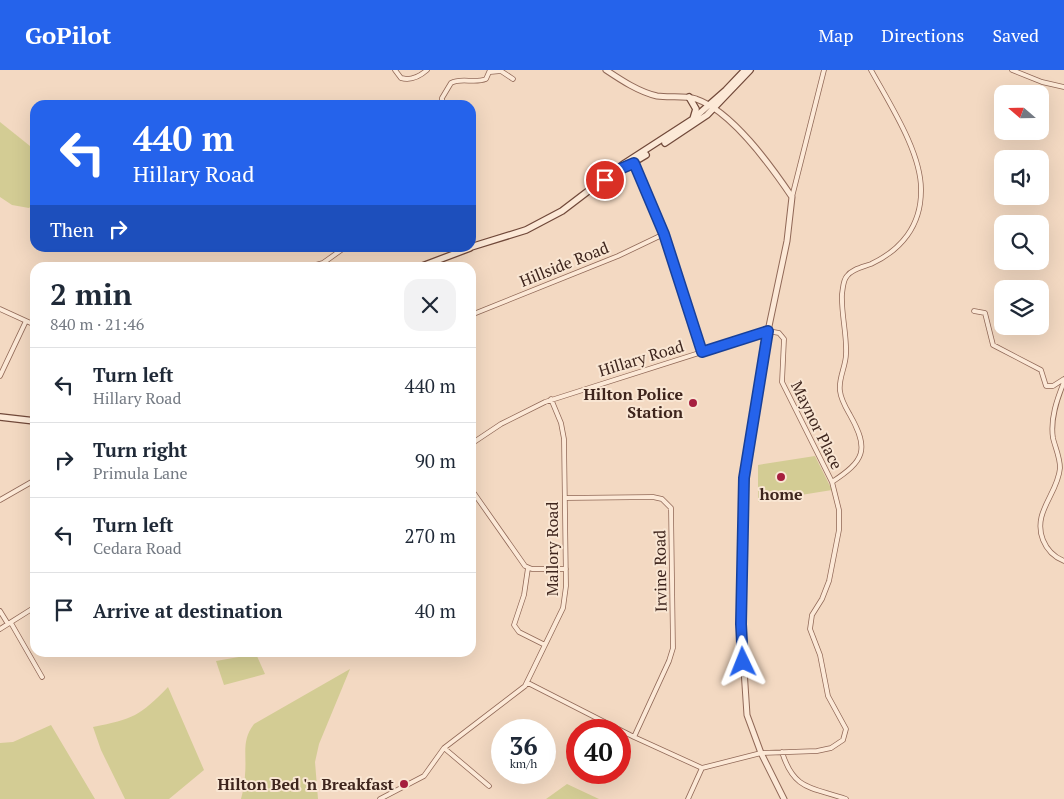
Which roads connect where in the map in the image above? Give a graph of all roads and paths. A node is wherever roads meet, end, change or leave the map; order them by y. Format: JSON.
{"nodes":[{"id":1,"x":395,"y":70,"type":"edge"},
{"id":2,"x":427,"y":70,"type":"edge"},
{"id":3,"x":606,"y":70,"type":"edge"},
{"id":4,"x":745,"y":70,"type":"edge"},
{"id":5,"x":750,"y":70,"type":"edge"},
{"id":6,"x":824,"y":70,"type":"edge"},
{"id":7,"x":871,"y":70,"type":"edge"},
{"id":8,"x":1012,"y":70,"type":"edge"},
{"id":9,"x":490,"y":71,"type":"edge"},
{"id":10,"x":513,"y":79,"type":"dead end"},
{"id":11,"x":1064,"y":87,"type":"edge"},
{"id":12,"x":689,"y":98,"type":"junction"},
{"id":13,"x":442,"y":100,"type":"edge"},
{"id":14,"x":711,"y":107,"type":"junction"},
{"id":15,"x":693,"y":119,"type":"junction"},
{"id":16,"x":633,"y":161,"type":"junction"},
{"id":17,"x":792,"y":197,"type":"junction"},
{"id":18,"x":664,"y":234,"type":"junction"},
{"id":19,"x":476,"y":245,"type":"edge"},
{"id":20,"x":338,"y":252,"type":"edge"},
{"id":21,"x":458,"y":252,"type":"edge"},
{"id":22,"x":324,"y":262,"type":"edge"},
{"id":23,"x":432,"y":262,"type":"edge"},
{"id":24,"x":0,"y":309,"type":"edge"},
{"id":25,"x":974,"y":311,"type":"dead end"},
{"id":26,"x":476,"y":313,"type":"edge"},
{"id":27,"x":26,"y":321,"type":"junction"},
{"id":28,"x":30,"y":323,"type":"edge"},
{"id":29,"x":768,"y":331,"type":"junction"},
{"id":30,"x":702,"y":352,"type":"junction"},
{"id":31,"x":0,"y":376,"type":"edge"},
{"id":32,"x":1064,"y":380,"type":"edge"},
{"id":33,"x":552,"y":399,"type":"junction"},
{"id":34,"x":0,"y":417,"type":"edge"},
{"id":35,"x":30,"y":420,"type":"edge"},
{"id":36,"x":476,"y":441,"type":"edge"},
{"id":37,"x":832,"y":482,"type":"junction"},
{"id":38,"x":30,"y":483,"type":"edge"},
{"id":39,"x":476,"y":496,"type":"edge"},
{"id":40,"x":565,"y":498,"type":"junction"},
{"id":41,"x":0,"y":500,"type":"edge"},
{"id":42,"x":1064,"y":561,"type":"edge"},
{"id":43,"x":528,"y":568,"type":"junction"},
{"id":44,"x":566,"y":570,"type":"junction"},
{"id":45,"x":0,"y":611,"type":"edge"},
{"id":46,"x":30,"y":611,"type":"edge"},
{"id":47,"x":9,"y":624,"type":"junction"},
{"id":48,"x":0,"y":629,"type":"edge"},
{"id":49,"x":545,"y":645,"type":"junction"},
{"id":50,"x":42,"y":677,"type":"dead end"},
{"id":51,"x":528,"y":683,"type":"junction"},
{"id":52,"x":634,"y":737,"type":"junction"},
{"id":53,"x":444,"y":748,"type":"junction"},
{"id":54,"x":782,"y":752,"type":"junction"},
{"id":55,"x":761,"y":753,"type":"junction"},
{"id":56,"x":702,"y":768,"type":"junction"},
{"id":57,"x":489,"y":786,"type":"dead end"},
{"id":58,"x":380,"y":799,"type":"edge"},
{"id":59,"x":688,"y":799,"type":"edge"},
{"id":60,"x":784,"y":799,"type":"edge"},
{"id":61,"x":846,"y":799,"type":"edge"}],
"edges":[{"from":1,"to":2,"type":"street"},
{"from":3,"to":12,"type":"street"},
{"from":4,"to":14,"type":"main road"},
{"from":5,"to":14,"type":"main road"},
{"from":6,"to":17,"type":"street"},
{"from":7,"to":37,"type":"street"},
{"from":8,"to":11,"type":"street"},
{"from":9,"to":10,"type":"street"},
{"from":9,"to":13,"type":"street"},
{"from":12,"to":14,"type":"street"},
{"from":12,"to":15,"type":"main road"},
{"from":14,"to":15,"type":"main road"},
{"from":14,"to":16,"type":"main road"},
{"from":14,"to":17,"type":"street"},
{"from":15,"to":16,"type":"main road"},
{"from":16,"to":18,"type":"street"},
{"from":16,"to":19,"type":"main road"},
{"from":17,"to":29,"type":"street"},
{"from":18,"to":26,"type":"street","name":"Hillside Road"},
{"from":18,"to":30,"type":"street"},
{"from":20,"to":22,"type":"street"},
{"from":21,"to":23,"type":"main road"},
{"from":24,"to":27,"type":"street"},
{"from":25,"to":32,"type":"street"},
{"from":27,"to":28,"type":"street"},
{"from":27,"to":31,"type":"street"},
{"from":29,"to":30,"type":"street","name":"Hillary Road"},
{"from":29,"to":37,"type":"street","name":"Maynor Place"},
{"from":29,"to":55,"type":"street"},
{"from":30,"to":33,"type":"street","name":"Hillary Road"},
{"from":32,"to":42,"type":"street"},
{"from":33,"to":36,"type":"street","name":"Hillary Road"},
{"from":33,"to":40,"type":"street","name":"Mallory Road"},
{"from":34,"to":35,"type":"main road"},
{"from":37,"to":54,"type":"street"},
{"from":38,"to":41,"type":"street"},
{"from":39,"to":43,"type":"street"},
{"from":40,"to":44,"type":"street","name":"Mallory Road"},
{"from":40,"to":52,"type":"street","name":"Irvine Road"},
{"from":43,"to":44,"type":"street"},
{"from":43,"to":49,"type":"street"},
{"from":44,"to":49,"type":"street","name":"Mallory Road"},
{"from":45,"to":47,"type":"street"},
{"from":46,"to":47,"type":"street"},
{"from":47,"to":48,"type":"street"},
{"from":47,"to":50,"type":"street"},
{"from":49,"to":51,"type":"street","name":"Mallory Road"},
{"from":51,"to":52,"type":"street"},
{"from":51,"to":53,"type":"street","name":"Mallory Road"},
{"from":52,"to":56,"type":"street"},
{"from":53,"to":57,"type":"street"},
{"from":53,"to":58,"type":"street","name":"Mallory Road"},
{"from":54,"to":55,"type":"street"},
{"from":54,"to":61,"type":"street"},
{"from":55,"to":56,"type":"street"},
{"from":55,"to":60,"type":"street"},
{"from":56,"to":59,"type":"street"}]}
